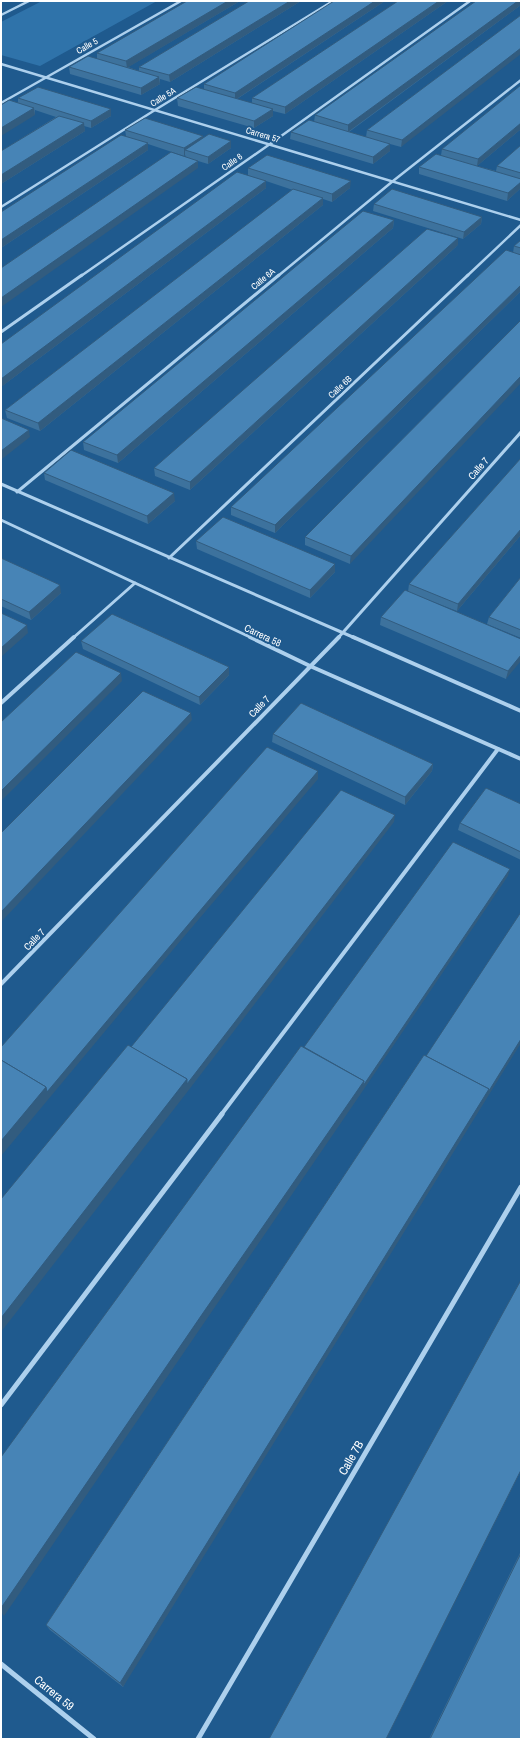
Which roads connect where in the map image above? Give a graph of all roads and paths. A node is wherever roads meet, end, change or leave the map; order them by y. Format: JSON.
{"nodes":[{"id":1,"x":29,"y":1,"type":"edge"},
{"id":2,"x":181,"y":1,"type":"edge"},
{"id":3,"x":333,"y":1,"type":"edge"},
{"id":4,"x":470,"y":1,"type":"edge"},
{"id":5,"x":1,"y":15,"type":"edge"},
{"id":6,"x":1,"y":64,"type":"edge"},
{"id":7,"x":46,"y":78,"type":"junction"},
{"id":8,"x":521,"y":80,"type":"edge"},
{"id":9,"x":1,"y":103,"type":"edge"},
{"id":10,"x":155,"y":110,"type":"junction"},
{"id":11,"x":270,"y":144,"type":"junction"},
{"id":12,"x":393,"y":181,"type":"junction"},
{"id":13,"x":1,"y":207,"type":"edge"},
{"id":14,"x":521,"y":220,"type":"edge"},
{"id":15,"x":521,"y":225,"type":"edge"},
{"id":16,"x":1,"y":332,"type":"edge"},
{"id":17,"x":521,"y":432,"type":"edge"},
{"id":18,"x":1,"y":484,"type":"edge"},
{"id":19,"x":17,"y":492,"type":"junction"},
{"id":20,"x":1,"y":520,"type":"edge"},
{"id":21,"x":169,"y":558,"type":"junction"},
{"id":22,"x":135,"y":582,"type":"junction"},
{"id":23,"x":343,"y":634,"type":"junction"},
{"id":24,"x":310,"y":666,"type":"junction"},
{"id":25,"x":1,"y":703,"type":"edge"},
{"id":26,"x":521,"y":711,"type":"edge"},
{"id":27,"x":498,"y":749,"type":"junction"},
{"id":28,"x":521,"y":759,"type":"edge"},
{"id":29,"x":1,"y":984,"type":"edge"},
{"id":30,"x":521,"y":1187,"type":"edge"},
{"id":31,"x":1,"y":1405,"type":"edge"},
{"id":32,"x":1,"y":1664,"type":"edge"},
{"id":33,"x":94,"y":1739,"type":"edge"},
{"id":34,"x":198,"y":1739,"type":"edge"}],
"edges":[{"from":1,"to":5,"type":"street"},
{"from":2,"to":7,"type":"street","name":"Calle 5"},
{"from":3,"to":10,"type":"street","name":"Calle 5A"},
{"from":4,"to":11,"type":"street","name":"Calle 6"},
{"from":6,"to":7,"type":"street","name":"Carrera 57"},
{"from":7,"to":9,"type":"street","name":"Calle 5"},
{"from":7,"to":10,"type":"street","name":"Carrera 57"},
{"from":8,"to":12,"type":"street","name":"Calle 6A"},
{"from":10,"to":11,"type":"street","name":"Carrera 57"},
{"from":10,"to":13,"type":"street","name":"Calle 5A"},
{"from":11,"to":12,"type":"street","name":"Carrera 57"},
{"from":11,"to":16,"type":"street","name":"Calle 6"},
{"from":12,"to":14,"type":"street","name":"Carrera 57"},
{"from":12,"to":19,"type":"street","name":"Calle 6A"},
{"from":15,"to":21,"type":"street","name":"Calle 6B"},
{"from":17,"to":23,"type":"street","name":"Calle 7"},
{"from":18,"to":19,"type":"street"},
{"from":19,"to":21,"type":"street"},
{"from":20,"to":22,"type":"street","name":"Carrera 58"},
{"from":21,"to":23,"type":"street"},
{"from":22,"to":24,"type":"street","name":"Carrera 58"},
{"from":22,"to":25,"type":"street"},
{"from":23,"to":24,"type":"street","name":"Calle 7"},
{"from":23,"to":26,"type":"street"},
{"from":24,"to":27,"type":"street","name":"Carrera 58"},
{"from":24,"to":29,"type":"street","name":"Calle 7"},
{"from":27,"to":28,"type":"street","name":"Carrera 58"},
{"from":27,"to":31,"type":"street"},
{"from":30,"to":34,"type":"street","name":"Calle 7B"},
{"from":32,"to":33,"type":"street","name":"Carrera 59"}]}
